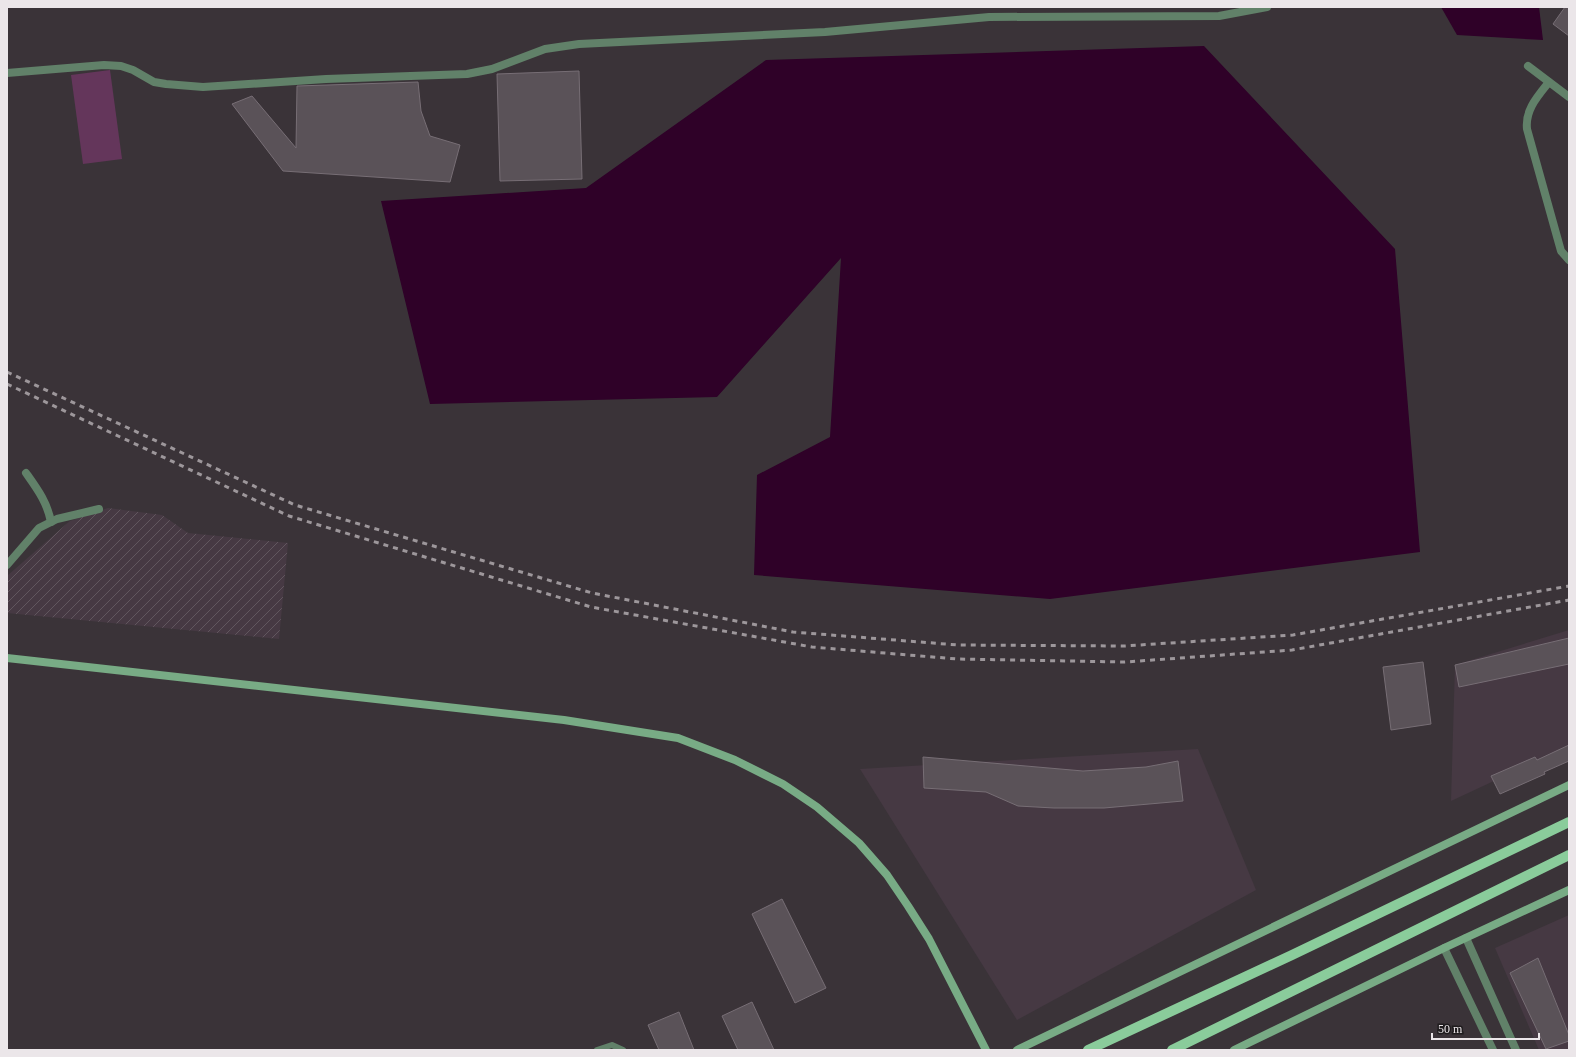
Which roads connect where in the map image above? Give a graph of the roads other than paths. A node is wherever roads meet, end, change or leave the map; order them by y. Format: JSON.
{"nodes":[{"id":1,"x":1267,"y":7,"type":"edge"},
{"id":2,"x":1528,"y":66,"type":"dead end"},
{"id":3,"x":7,"y":72,"type":"edge"},
{"id":4,"x":1548,"y":82,"type":"junction"},
{"id":5,"x":1569,"y":97,"type":"edge"},
{"id":6,"x":1569,"y":260,"type":"edge"},
{"id":7,"x":26,"y":473,"type":"dead end"},
{"id":8,"x":99,"y":508,"type":"dead end"},
{"id":9,"x":51,"y":522,"type":"junction"},
{"id":10,"x":7,"y":565,"type":"edge"},
{"id":11,"x":7,"y":658,"type":"edge"},
{"id":12,"x":1569,"y":785,"type":"edge"},
{"id":13,"x":1569,"y":822,"type":"edge"},
{"id":14,"x":1569,"y":855,"type":"edge"},
{"id":15,"x":1569,"y":890,"type":"edge"},
{"id":16,"x":1466,"y":938,"type":"junction"},
{"id":17,"x":1444,"y":948,"type":"junction"},
{"id":18,"x":597,"y":1050,"type":"edge"},
{"id":19,"x":623,"y":1050,"type":"edge"},
{"id":20,"x":986,"y":1050,"type":"edge"},
{"id":21,"x":1017,"y":1050,"type":"edge"},
{"id":22,"x":1088,"y":1050,"type":"edge"},
{"id":23,"x":1172,"y":1050,"type":"edge"},
{"id":24,"x":1234,"y":1050,"type":"edge"},
{"id":25,"x":1493,"y":1050,"type":"edge"},
{"id":26,"x":1516,"y":1050,"type":"edge"}],
"edges":[{"from":1,"to":3,"type":"street"},
{"from":2,"to":4,"type":"street"},
{"from":4,"to":5,"type":"street"},
{"from":4,"to":6,"type":"street"},
{"from":7,"to":9,"type":"street"},
{"from":8,"to":9,"type":"street"},
{"from":9,"to":10,"type":"street"},
{"from":11,"to":20,"type":"street"},
{"from":12,"to":21,"type":"street"},
{"from":13,"to":22,"type":"main road"},
{"from":14,"to":23,"type":"main road"},
{"from":15,"to":16,"type":"street"},
{"from":16,"to":17,"type":"street"},
{"from":16,"to":26,"type":"street"},
{"from":17,"to":24,"type":"street"},
{"from":17,"to":25,"type":"street"},
{"from":18,"to":19,"type":"lane"}]}
